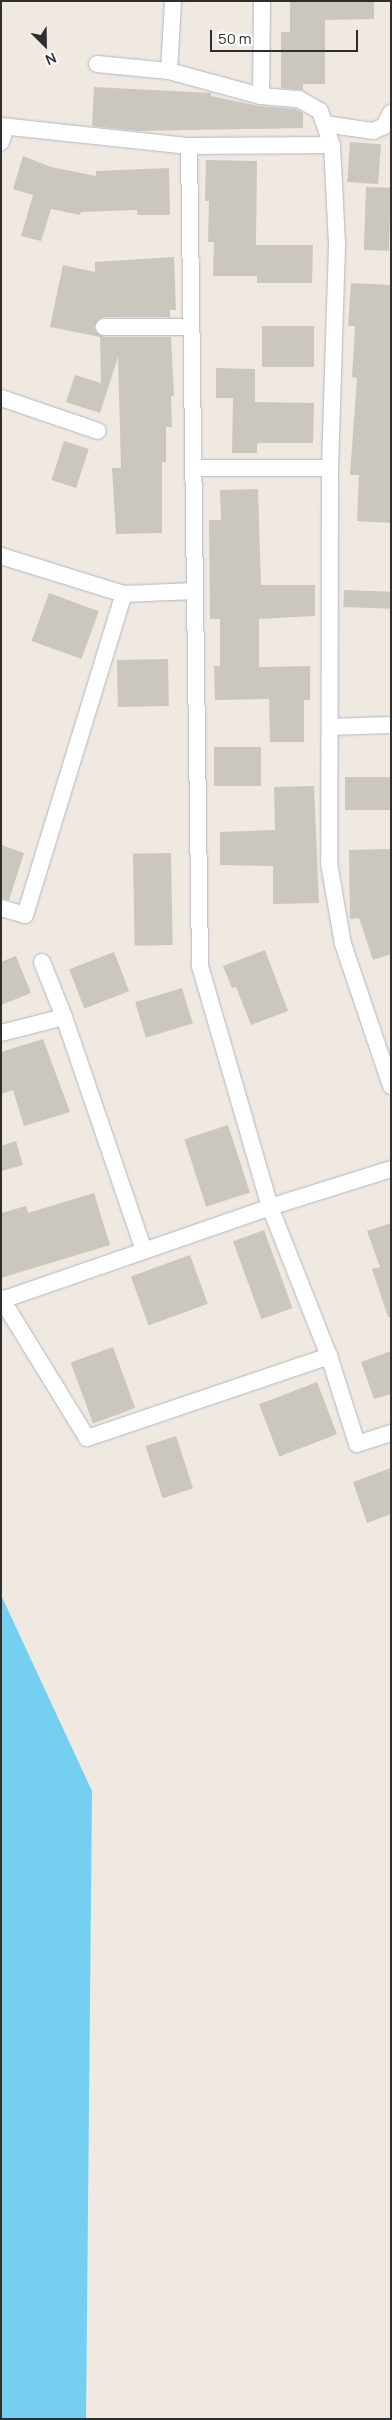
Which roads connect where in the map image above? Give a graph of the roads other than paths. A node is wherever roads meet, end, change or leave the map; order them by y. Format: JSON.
{"nodes":[{"id":1,"x":173,"y":1,"type":"edge"},
{"id":2,"x":262,"y":1,"type":"edge"},
{"id":3,"x":97,"y":64,"type":"dead end"},
{"id":4,"x":169,"y":71,"type":"junction"},
{"id":5,"x":261,"y":96,"type":"junction"},
{"id":6,"x":391,"y":113,"type":"edge"},
{"id":7,"x":325,"y":124,"type":"junction"},
{"id":8,"x":3,"y":131,"type":"edge"},
{"id":9,"x":332,"y":144,"type":"junction"},
{"id":10,"x":189,"y":146,"type":"junction"},
{"id":11,"x":104,"y":327,"type":"dead end"},
{"id":12,"x":191,"y":327,"type":"junction"},
{"id":13,"x":1,"y":398,"type":"edge"},
{"id":14,"x":98,"y":431,"type":"dead end"},
{"id":15,"x":195,"y":468,"type":"junction"},
{"id":16,"x":330,"y":468,"type":"junction"},
{"id":17,"x":1,"y":556,"type":"edge"},
{"id":18,"x":194,"y":591,"type":"junction"},
{"id":19,"x":124,"y":594,"type":"junction"},
{"id":20,"x":391,"y":725,"type":"edge"},
{"id":21,"x":330,"y":727,"type":"junction"},
{"id":22,"x":1,"y":908,"type":"edge"},
{"id":23,"x":42,"y":962,"type":"dead end"},
{"id":24,"x":64,"y":1017,"type":"junction"},
{"id":25,"x":1,"y":1033,"type":"edge"},
{"id":26,"x":391,"y":1086,"type":"edge"},
{"id":27,"x":391,"y":1169,"type":"edge"},
{"id":28,"x":270,"y":1207,"type":"junction"},
{"id":29,"x":144,"y":1250,"type":"junction"},
{"id":30,"x":2,"y":1299,"type":"edge"},
{"id":31,"x":329,"y":1356,"type":"junction"},
{"id":32,"x":391,"y":1433,"type":"edge"}],
"edges":[{"from":1,"to":4,"type":"street"},
{"from":2,"to":5,"type":"street"},
{"from":3,"to":4,"type":"street"},
{"from":4,"to":5,"type":"street"},
{"from":5,"to":7,"type":"street"},
{"from":6,"to":7,"type":"street"},
{"from":7,"to":9,"type":"street"},
{"from":8,"to":10,"type":"street"},
{"from":9,"to":10,"type":"street"},
{"from":9,"to":16,"type":"street"},
{"from":10,"to":12,"type":"street"},
{"from":11,"to":12,"type":"street"},
{"from":12,"to":15,"type":"street"},
{"from":13,"to":14,"type":"street"},
{"from":15,"to":16,"type":"street"},
{"from":15,"to":18,"type":"street"},
{"from":16,"to":21,"type":"street"},
{"from":17,"to":19,"type":"street"},
{"from":18,"to":19,"type":"street"},
{"from":18,"to":28,"type":"street"},
{"from":19,"to":22,"type":"street"},
{"from":20,"to":21,"type":"street"},
{"from":21,"to":26,"type":"street"},
{"from":23,"to":24,"type":"street"},
{"from":24,"to":25,"type":"street"},
{"from":24,"to":29,"type":"street"},
{"from":27,"to":28,"type":"street"},
{"from":28,"to":29,"type":"street"},
{"from":28,"to":31,"type":"street"},
{"from":29,"to":30,"type":"street"},
{"from":30,"to":31,"type":"street"},
{"from":31,"to":32,"type":"street"}]}
